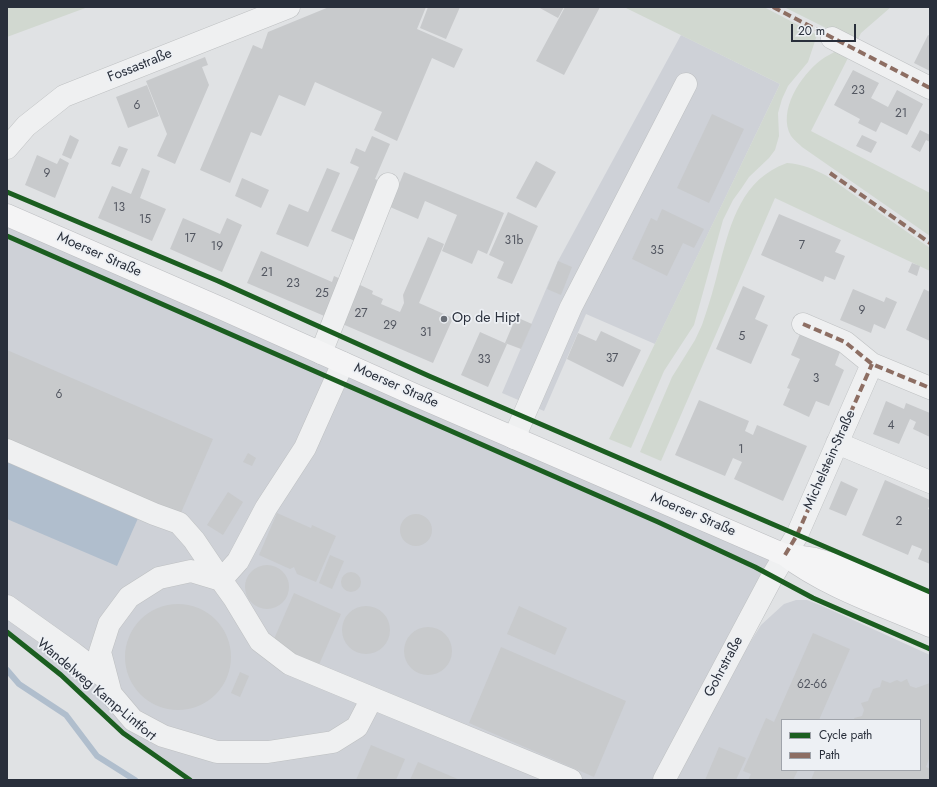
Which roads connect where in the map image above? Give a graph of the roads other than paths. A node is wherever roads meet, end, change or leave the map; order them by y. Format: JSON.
{"nodes":[{"id":1,"x":289,"y":7,"type":"edge"},
{"id":2,"x":832,"y":38,"type":"dead end"},
{"id":3,"x":686,"y":84,"type":"dead end"},
{"id":4,"x":930,"y":88,"type":"edge"},
{"id":5,"x":7,"y":148,"type":"edge"},
{"id":6,"x":388,"y":184,"type":"dead end"},
{"id":7,"x":7,"y":215,"type":"edge"},
{"id":8,"x":803,"y":324,"type":"dead end"},
{"id":9,"x":321,"y":353,"type":"junction"},
{"id":10,"x":344,"y":363,"type":"junction"},
{"id":11,"x":872,"y":364,"type":"junction"},
{"id":12,"x":930,"y":388,"type":"edge"},
{"id":13,"x":514,"y":438,"type":"junction"},
{"id":14,"x":837,"y":443,"type":"junction"},
{"id":15,"x":7,"y":450,"type":"edge"},
{"id":16,"x":930,"y":482,"type":"edge"},
{"id":17,"x":785,"y":555,"type":"junction"},
{"id":18,"x":221,"y":580,"type":"junction"},
{"id":19,"x":7,"y":606,"type":"edge"},
{"id":20,"x":930,"y":606,"type":"edge"},
{"id":21,"x":930,"y":626,"type":"edge"},
{"id":22,"x":107,"y":679,"type":"junction"},
{"id":23,"x":372,"y":698,"type":"junction"},
{"id":24,"x":571,"y":780,"type":"edge"},
{"id":25,"x":664,"y":780,"type":"edge"}],
"edges":[{"from":1,"to":5,"type":"street","name":"Fossastraße"},
{"from":2,"to":4,"type":"street"},
{"from":3,"to":13,"type":"street"},
{"from":6,"to":9,"type":"street"},
{"from":7,"to":9,"type":"main road","name":"Moerser Straße"},
{"from":8,"to":11,"type":"street"},
{"from":9,"to":10,"type":"main road","name":"Moerser Straße"},
{"from":10,"to":13,"type":"main road","name":"Moerser Straße"},
{"from":10,"to":18,"type":"street"},
{"from":11,"to":12,"type":"street"},
{"from":11,"to":14,"type":"street","name":"Michelstein-Straße"},
{"from":13,"to":17,"type":"main road","name":"Moerser Straße"},
{"from":14,"to":16,"type":"street"},
{"from":14,"to":17,"type":"street","name":"Michelstein-Straße"},
{"from":15,"to":18,"type":"street"},
{"from":17,"to":20,"type":"main road","name":"Moerser Straße"},
{"from":17,"to":21,"type":"main road","name":"Moerser Straße"},
{"from":17,"to":25,"type":"street","name":"Gohrstraße"},
{"from":18,"to":22,"type":"street"},
{"from":18,"to":23,"type":"street"},
{"from":19,"to":22,"type":"street"},
{"from":22,"to":23,"type":"street"},
{"from":23,"to":24,"type":"street"}]}
